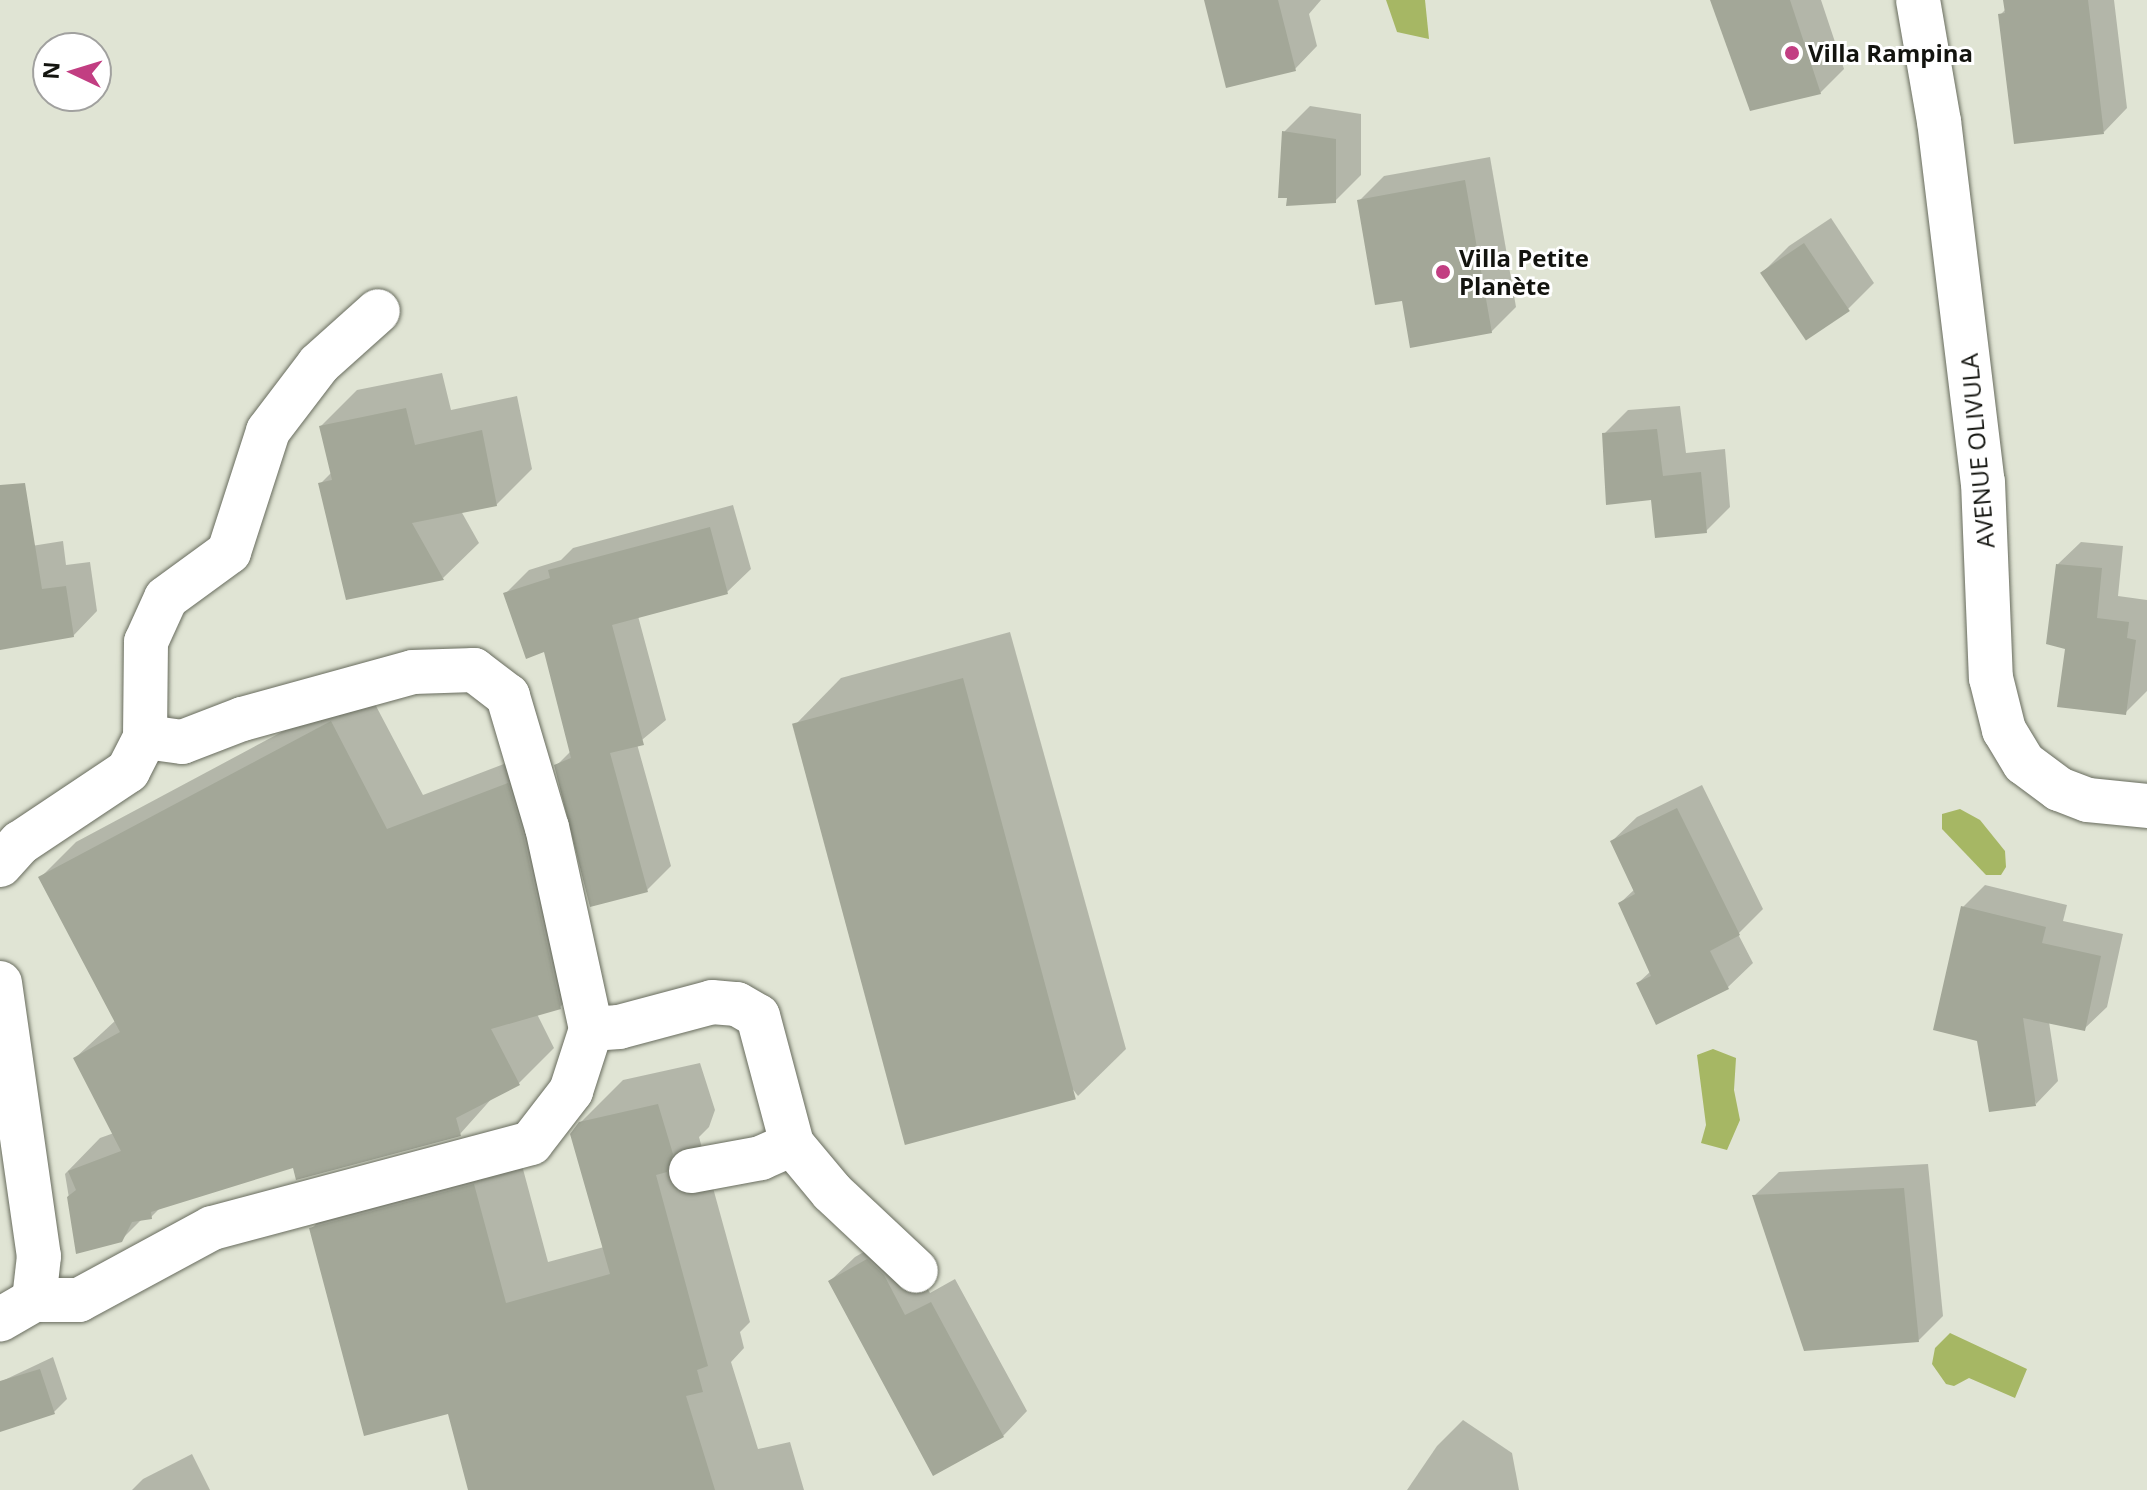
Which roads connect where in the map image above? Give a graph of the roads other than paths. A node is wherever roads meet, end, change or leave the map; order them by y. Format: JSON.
{"nodes":[{"id":1,"x":1918,"y":0,"type":"edge"},
{"id":2,"x":378,"y":311,"type":"dead end"},
{"id":3,"x":145,"y":737,"type":"junction"},
{"id":4,"x":2147,"y":806,"type":"edge"},
{"id":5,"x":0,"y":865,"type":"edge"},
{"id":6,"x":0,"y":983,"type":"edge"},
{"id":7,"x":591,"y":1029,"type":"junction"},
{"id":8,"x":792,"y":1144,"type":"junction"},
{"id":9,"x":691,"y":1171,"type":"dead end"},
{"id":10,"x":916,"y":1271,"type":"dead end"},
{"id":11,"x":17,"y":1310,"type":"edge"}],
"edges":[{"from":1,"to":4,"type":"street","name":"AVENUE OLIVULA"},
{"from":2,"to":3,"type":"street"},
{"from":3,"to":5,"type":"street"},
{"from":3,"to":7,"type":"street"},
{"from":6,"to":11,"type":"street"},
{"from":7,"to":8,"type":"street"},
{"from":7,"to":11,"type":"street"},
{"from":8,"to":9,"type":"street"},
{"from":8,"to":10,"type":"street"}]}
